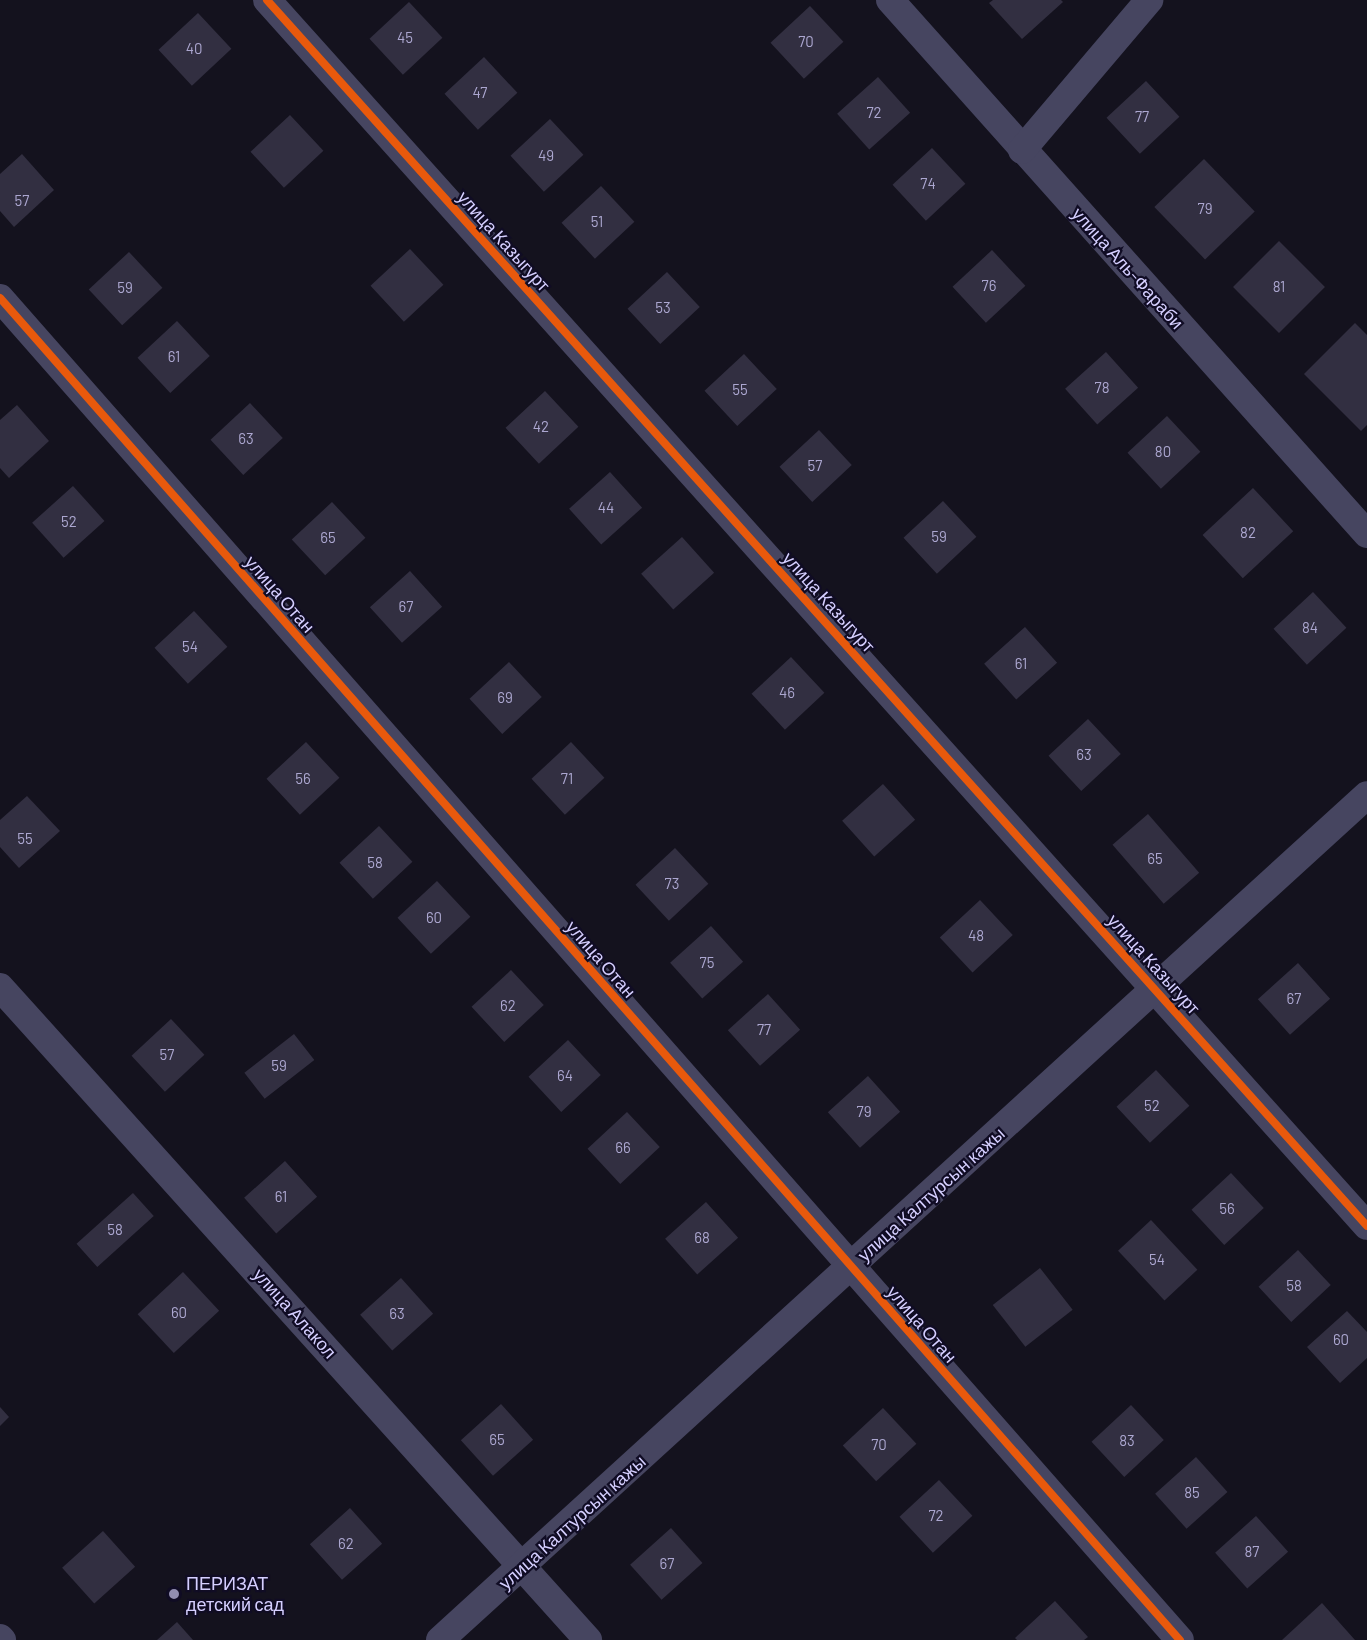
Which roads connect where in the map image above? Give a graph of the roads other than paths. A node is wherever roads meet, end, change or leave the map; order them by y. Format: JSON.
{"nodes":[{"id":1,"x":267,"y":0,"type":"edge"},
{"id":2,"x":890,"y":0,"type":"edge"},
{"id":3,"x":1149,"y":0,"type":"edge"},
{"id":4,"x":1022,"y":150,"type":"junction"},
{"id":5,"x":0,"y":298,"type":"edge"},
{"id":6,"x":1367,"y":534,"type":"edge"},
{"id":7,"x":1367,"y":795,"type":"edge"},
{"id":8,"x":0,"y":987,"type":"edge"},
{"id":9,"x":1156,"y":988,"type":"junction"},
{"id":10,"x":1367,"y":1226,"type":"edge"},
{"id":11,"x":851,"y":1267,"type":"junction"},
{"id":12,"x":524,"y":1566,"type":"junction"},
{"id":13,"x":440,"y":1640,"type":"edge"},
{"id":14,"x":588,"y":1640,"type":"edge"},
{"id":15,"x":1180,"y":1640,"type":"edge"}],
"edges":[{"from":1,"to":9,"type":"street","name":"улица Казыгурт"},
{"from":2,"to":4,"type":"street","name":"улица Аль-Фараби"},
{"from":3,"to":4,"type":"street"},
{"from":4,"to":6,"type":"street","name":"улица Аль-Фараби"},
{"from":5,"to":11,"type":"street","name":"улица Отан"},
{"from":7,"to":9,"type":"street","name":"улица Калтурсын кажы"},
{"from":8,"to":12,"type":"street","name":"улица Алакол"},
{"from":9,"to":10,"type":"street","name":"улица Казыгурт"},
{"from":9,"to":11,"type":"street","name":"улица Калтурсын кажы"},
{"from":11,"to":12,"type":"street","name":"улица Калтурсын кажы"},
{"from":11,"to":15,"type":"street","name":"улица Отан"},
{"from":12,"to":13,"type":"street","name":"улица Калтурсын кажы"},
{"from":12,"to":14,"type":"street","name":"улица Алакол"}]}
